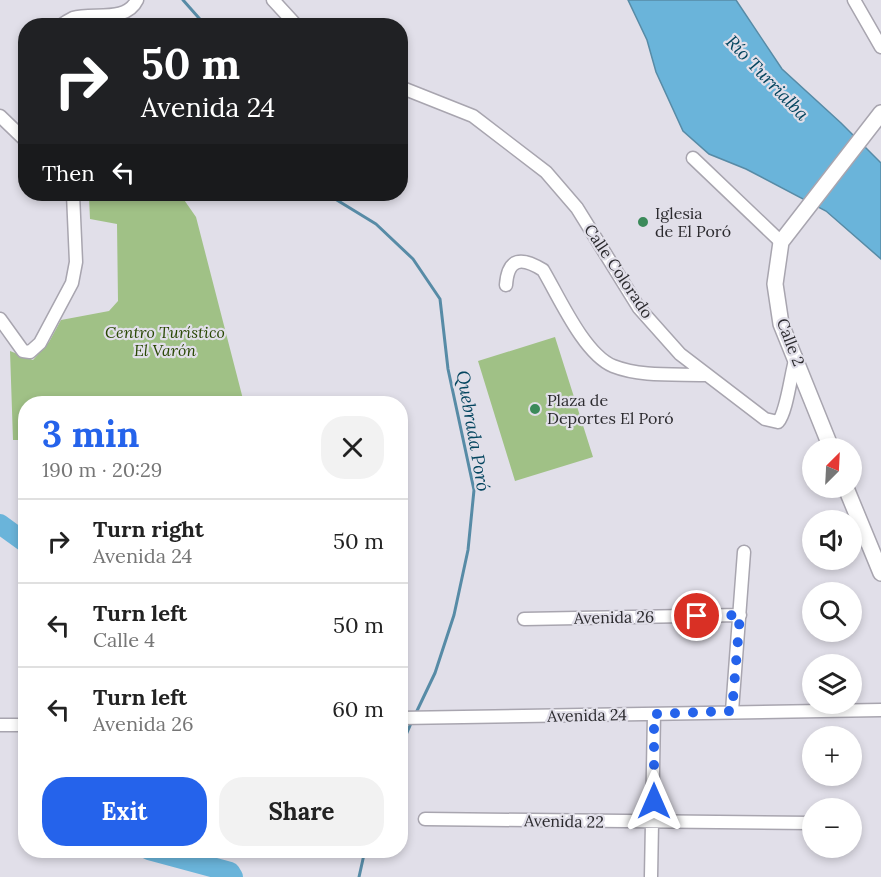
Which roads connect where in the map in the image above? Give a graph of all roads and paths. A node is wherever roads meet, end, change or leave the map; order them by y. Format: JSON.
{"nodes":[{"id":1,"x":137,"y":0,"type":"edge"},
{"id":2,"x":273,"y":0,"type":"edge"},
{"id":3,"x":854,"y":0,"type":"edge"},
{"id":4,"x":73,"y":18,"type":"edge"},
{"id":5,"x":290,"y":18,"type":"edge"},
{"id":6,"x":881,"y":47,"type":"edge"},
{"id":7,"x":408,"y":90,"type":"edge"},
{"id":8,"x":881,"y":113,"type":"edge"},
{"id":9,"x":0,"y":116,"type":"edge"},
{"id":10,"x":18,"y":133,"type":"edge"},
{"id":11,"x":693,"y":158,"type":"dead end"},
{"id":12,"x":74,"y":201,"type":"edge"},
{"id":13,"x":781,"y":242,"type":"junction"},
{"id":14,"x":506,"y":285,"type":"dead end"},
{"id":15,"x":0,"y":320,"type":"edge"},
{"id":16,"x":796,"y":356,"type":"junction"},
{"id":17,"x":704,"y":375,"type":"junction"},
{"id":18,"x":827,"y":438,"type":"edge"},
{"id":19,"x":850,"y":498,"type":"edge"},
{"id":20,"x":744,"y":552,"type":"dead end"},
{"id":21,"x":881,"y":573,"type":"edge"},
{"id":22,"x":740,"y":615,"type":"junction"},
{"id":23,"x":524,"y":619,"type":"dead end"},
{"id":24,"x":881,"y":710,"type":"edge"},
{"id":25,"x":732,"y":711,"type":"junction"},
{"id":26,"x":654,"y":714,"type":"junction"},
{"id":27,"x":408,"y":718,"type":"edge"},
{"id":28,"x":18,"y":724,"type":"edge"},
{"id":29,"x":0,"y":725,"type":"edge"},
{"id":30,"x":425,"y":819,"type":"dead end"},
{"id":31,"x":654,"y":823,"type":"junction"},
{"id":32,"x":802,"y":823,"type":"edge"},
{"id":33,"x":651,"y":877,"type":"edge"}],
"edges":[{"from":1,"to":4,"type":"street"},
{"from":2,"to":5,"type":"street"},
{"from":3,"to":6,"type":"street"},
{"from":7,"to":17,"type":"street","name":"Calle Colorado"},
{"from":8,"to":13,"type":"main road","name":"Calle 2"},
{"from":9,"to":10,"type":"street"},
{"from":11,"to":13,"type":"street"},
{"from":12,"to":15,"type":"street"},
{"from":13,"to":16,"type":"main road","name":"Calle 2"},
{"from":14,"to":17,"type":"street"},
{"from":16,"to":17,"type":"street","name":"Calle Colorado"},
{"from":16,"to":18,"type":"main road","name":"Calle 2"},
{"from":19,"to":21,"type":"main road"},
{"from":20,"to":22,"type":"street"},
{"from":22,"to":23,"type":"street","name":"Avenida 26"},
{"from":22,"to":25,"type":"street"},
{"from":24,"to":25,"type":"street","name":"Avenida 24"},
{"from":25,"to":26,"type":"street","name":"Avenida 24"},
{"from":26,"to":27,"type":"street","name":"Avenida 24"},
{"from":26,"to":31,"type":"street"},
{"from":28,"to":29,"type":"street"},
{"from":30,"to":31,"type":"street","name":"Avenida 22"},
{"from":31,"to":32,"type":"street","name":"Avenida 22"},
{"from":31,"to":33,"type":"street"}]}
